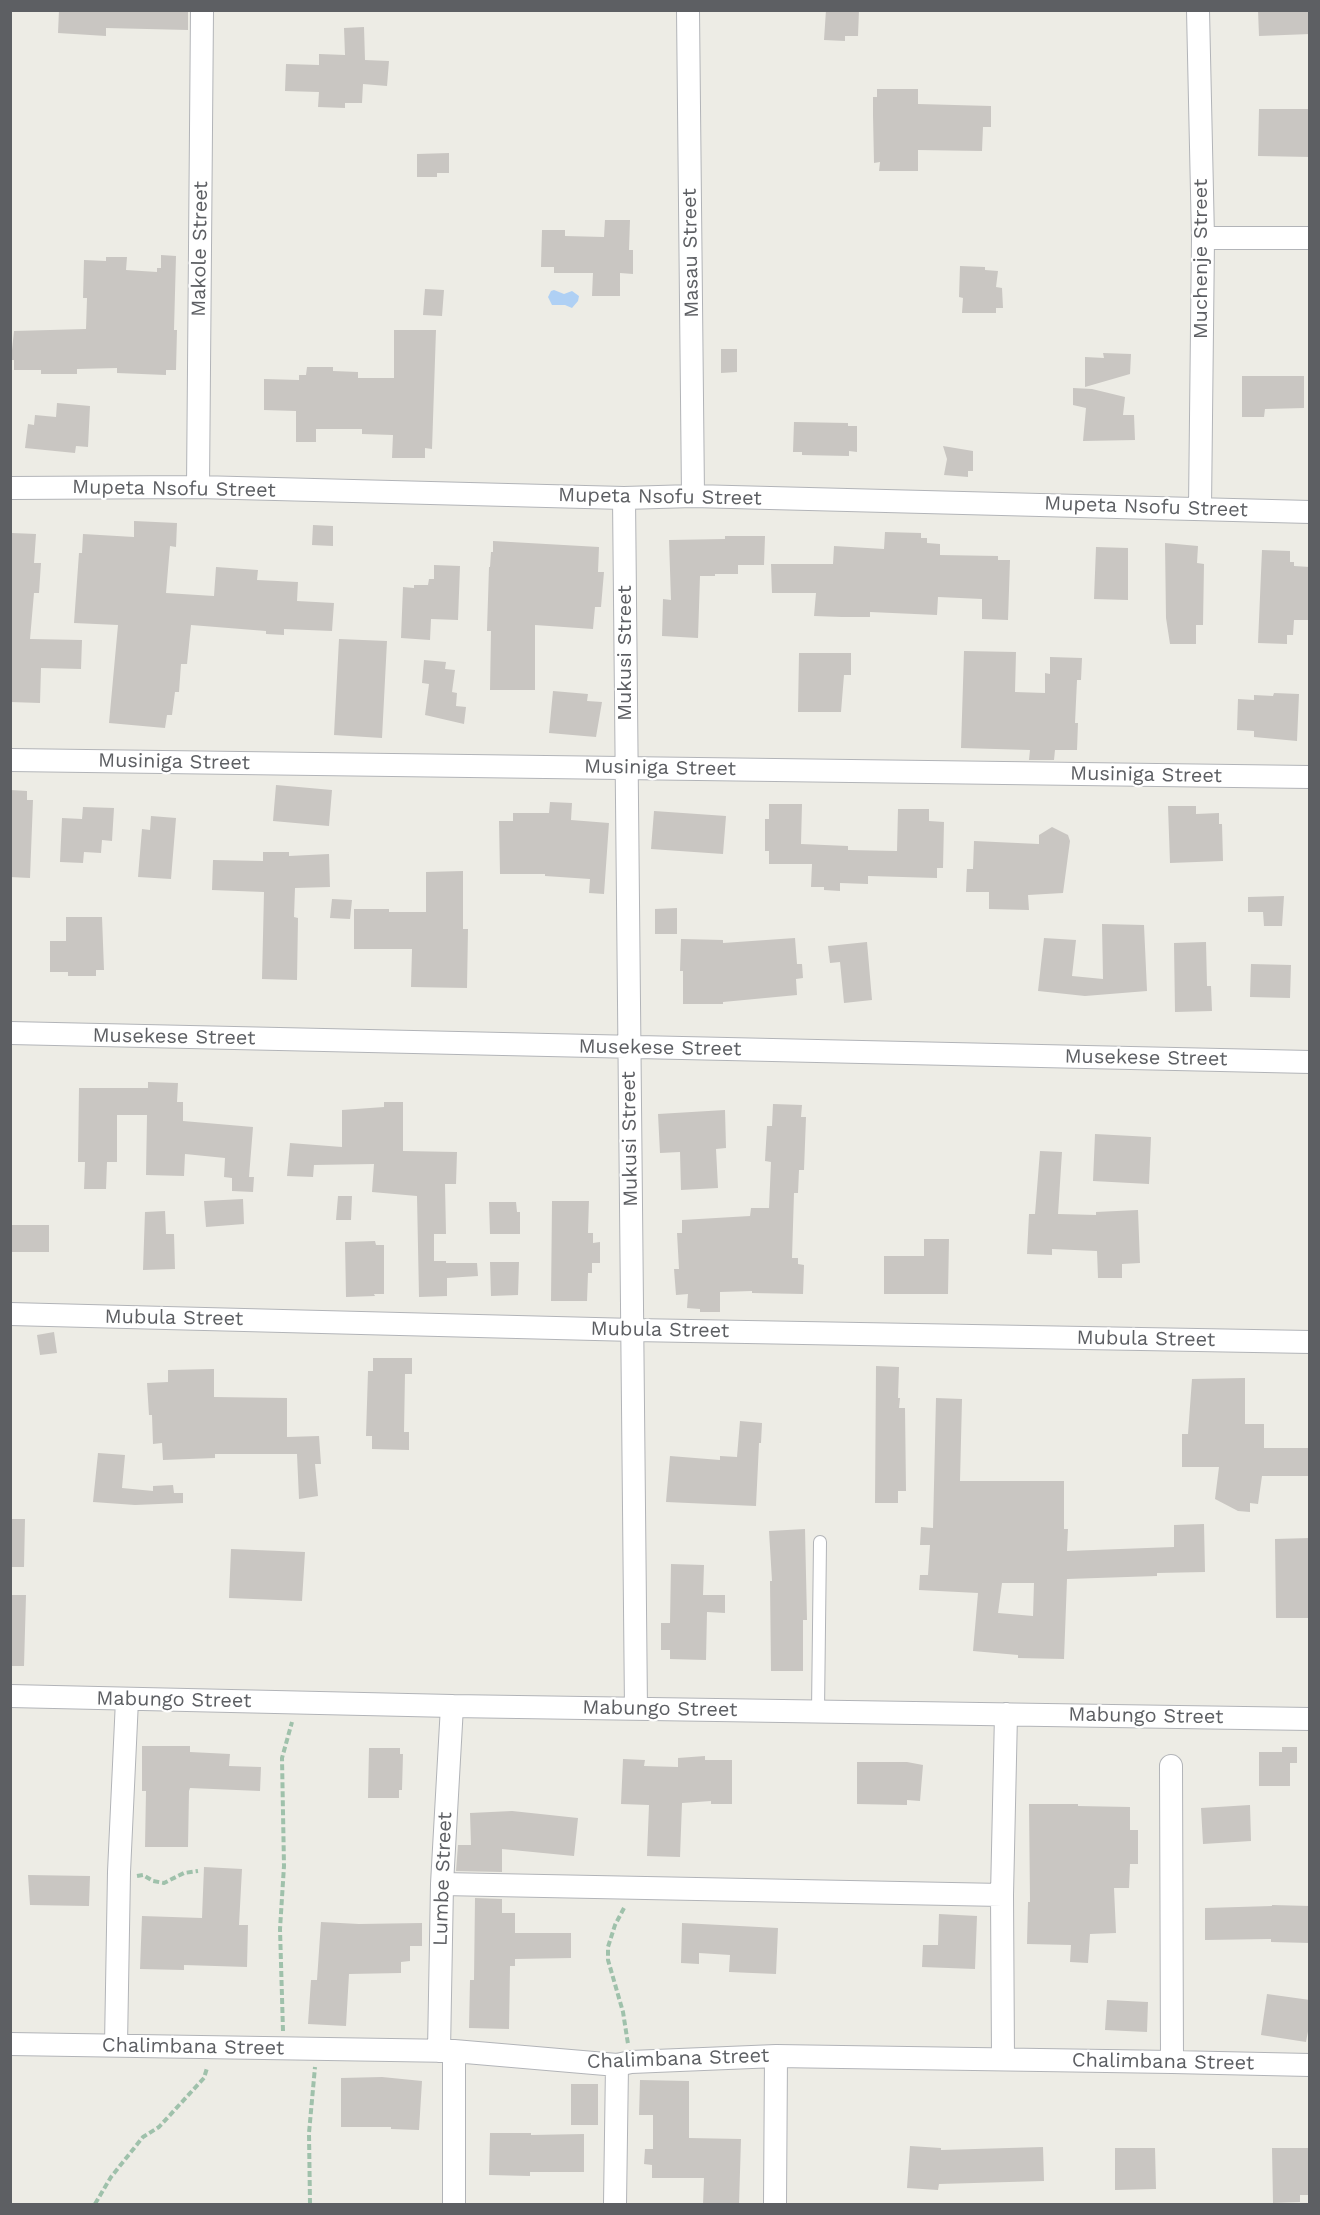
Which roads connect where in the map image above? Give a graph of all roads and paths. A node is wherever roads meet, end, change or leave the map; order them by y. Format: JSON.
{"nodes":[{"id":1,"x":202,"y":10,"type":"edge"},
{"id":2,"x":688,"y":10,"type":"edge"},
{"id":3,"x":1198,"y":10,"type":"edge"},
{"id":4,"x":1203,"y":238,"type":"junction"},
{"id":5,"x":1310,"y":238,"type":"edge"},
{"id":6,"x":10,"y":488,"type":"edge"},
{"id":7,"x":198,"y":488,"type":"junction"},
{"id":8,"x":693,"y":496,"type":"junction"},
{"id":9,"x":624,"y":498,"type":"junction"},
{"id":10,"x":1200,"y":508,"type":"junction"},
{"id":11,"x":1310,"y":512,"type":"edge"},
{"id":12,"x":10,"y":760,"type":"edge"},
{"id":13,"x":626,"y":768,"type":"junction"},
{"id":14,"x":1310,"y":777,"type":"edge"},
{"id":15,"x":10,"y":1033,"type":"edge"},
{"id":16,"x":629,"y":1048,"type":"junction"},
{"id":17,"x":1310,"y":1062,"type":"edge"},
{"id":18,"x":10,"y":1314,"type":"edge"},
{"id":19,"x":633,"y":1330,"type":"junction"},
{"id":20,"x":1310,"y":1342,"type":"edge"},
{"id":21,"x":820,"y":1542,"type":"dead end"},
{"id":22,"x":10,"y":1696,"type":"edge"},
{"id":23,"x":127,"y":1700,"type":"junction"},
{"id":24,"x":298,"y":1702,"type":"junction"},
{"id":25,"x":452,"y":1706,"type":"junction"},
{"id":26,"x":636,"y":1709,"type":"junction"},
{"id":27,"x":818,"y":1711,"type":"junction"},
{"id":28,"x":1006,"y":1714,"type":"junction"},
{"id":29,"x":1310,"y":1719,"type":"edge"},
{"id":30,"x":1171,"y":1766,"type":"dead end"},
{"id":31,"x":198,"y":1871,"type":"dead end"},
{"id":32,"x":119,"y":1872,"type":"junction"},
{"id":33,"x":442,"y":1884,"type":"junction"},
{"id":34,"x":635,"y":1888,"type":"junction"},
{"id":35,"x":1002,"y":1895,"type":"junction"},
{"id":36,"x":10,"y":2044,"type":"edge"},
{"id":37,"x":116,"y":2045,"type":"junction"},
{"id":38,"x":213,"y":2048,"type":"junction"},
{"id":39,"x":284,"y":2049,"type":"junction"},
{"id":40,"x":316,"y":2050,"type":"junction"},
{"id":41,"x":447,"y":2051,"type":"junction"},
{"id":42,"x":776,"y":2056,"type":"junction"},
{"id":43,"x":1003,"y":2059,"type":"junction"},
{"id":44,"x":1172,"y":2062,"type":"junction"},
{"id":45,"x":624,"y":2064,"type":"junction"},
{"id":46,"x":1310,"y":2066,"type":"edge"},
{"id":47,"x":95,"y":2205,"type":"edge"},
{"id":48,"x":310,"y":2205,"type":"edge"},
{"id":49,"x":454,"y":2205,"type":"edge"},
{"id":50,"x":615,"y":2205,"type":"edge"},
{"id":51,"x":775,"y":2205,"type":"edge"}],
"edges":[{"from":1,"to":7,"type":"street","name":"Makole Street"},
{"from":2,"to":8,"type":"street","name":"Masau Street"},
{"from":3,"to":4,"type":"street","name":"Muchenje Street"},
{"from":4,"to":5,"type":"street"},
{"from":4,"to":10,"type":"street","name":"Muchenje Street"},
{"from":6,"to":7,"type":"street","name":"Mupeta Nsofu Street"},
{"from":7,"to":9,"type":"street","name":"Mupeta Nsofu Street"},
{"from":8,"to":9,"type":"street","name":"Mupeta Nsofu Street"},
{"from":8,"to":10,"type":"street","name":"Mupeta Nsofu Street"},
{"from":9,"to":13,"type":"street","name":"Mukusi Street"},
{"from":10,"to":11,"type":"street","name":"Mupeta Nsofu Street"},
{"from":12,"to":13,"type":"street","name":"Musiniga Street"},
{"from":13,"to":14,"type":"street","name":"Musiniga Street"},
{"from":13,"to":16,"type":"street","name":"Mukusi Street"},
{"from":15,"to":16,"type":"street","name":"Musekese Street"},
{"from":16,"to":17,"type":"street","name":"Musekese Street"},
{"from":16,"to":19,"type":"street","name":"Mukusi Street"},
{"from":18,"to":19,"type":"street","name":"Mubula Street"},
{"from":19,"to":20,"type":"street","name":"Mubula Street"},
{"from":19,"to":26,"type":"street","name":"Mukusi Street"},
{"from":21,"to":27,"type":"lane"},
{"from":22,"to":23,"type":"street","name":"Mabungo Street"},
{"from":23,"to":24,"type":"street","name":"Mabungo Street"},
{"from":23,"to":32,"type":"street"},
{"from":24,"to":25,"type":"street","name":"Mabungo Street"},
{"from":24,"to":39,"type":"path"},
{"from":25,"to":26,"type":"street","name":"Mabungo Street"},
{"from":25,"to":33,"type":"street","name":"Lumbe Street"},
{"from":26,"to":27,"type":"street","name":"Mabungo Street"},
{"from":27,"to":28,"type":"street","name":"Mabungo Street"},
{"from":28,"to":29,"type":"street","name":"Mabungo Street"},
{"from":28,"to":35,"type":"street"},
{"from":30,"to":44,"type":"street"},
{"from":31,"to":32,"type":"path"},
{"from":32,"to":37,"type":"street"},
{"from":33,"to":34,"type":"street"},
{"from":33,"to":41,"type":"street","name":"Lumbe Street"},
{"from":34,"to":35,"type":"street"},
{"from":34,"to":45,"type":"path"},
{"from":35,"to":43,"type":"street"},
{"from":36,"to":37,"type":"street","name":"Chalimbana Street"},
{"from":37,"to":38,"type":"street","name":"Chalimbana Street"},
{"from":38,"to":39,"type":"street","name":"Chalimbana Street"},
{"from":38,"to":47,"type":"path"},
{"from":39,"to":40,"type":"street","name":"Chalimbana Street"},
{"from":40,"to":41,"type":"street","name":"Chalimbana Street"},
{"from":40,"to":48,"type":"path"},
{"from":41,"to":45,"type":"street","name":"Chalimbana Street"},
{"from":41,"to":49,"type":"street","name":"Lumbe Street"},
{"from":42,"to":43,"type":"street","name":"Chalimbana Street"},
{"from":42,"to":45,"type":"street","name":"Chalimbana Street"},
{"from":42,"to":51,"type":"street"},
{"from":43,"to":44,"type":"street","name":"Chalimbana Street"},
{"from":44,"to":46,"type":"street","name":"Chalimbana Street"},
{"from":45,"to":50,"type":"street"}]}
